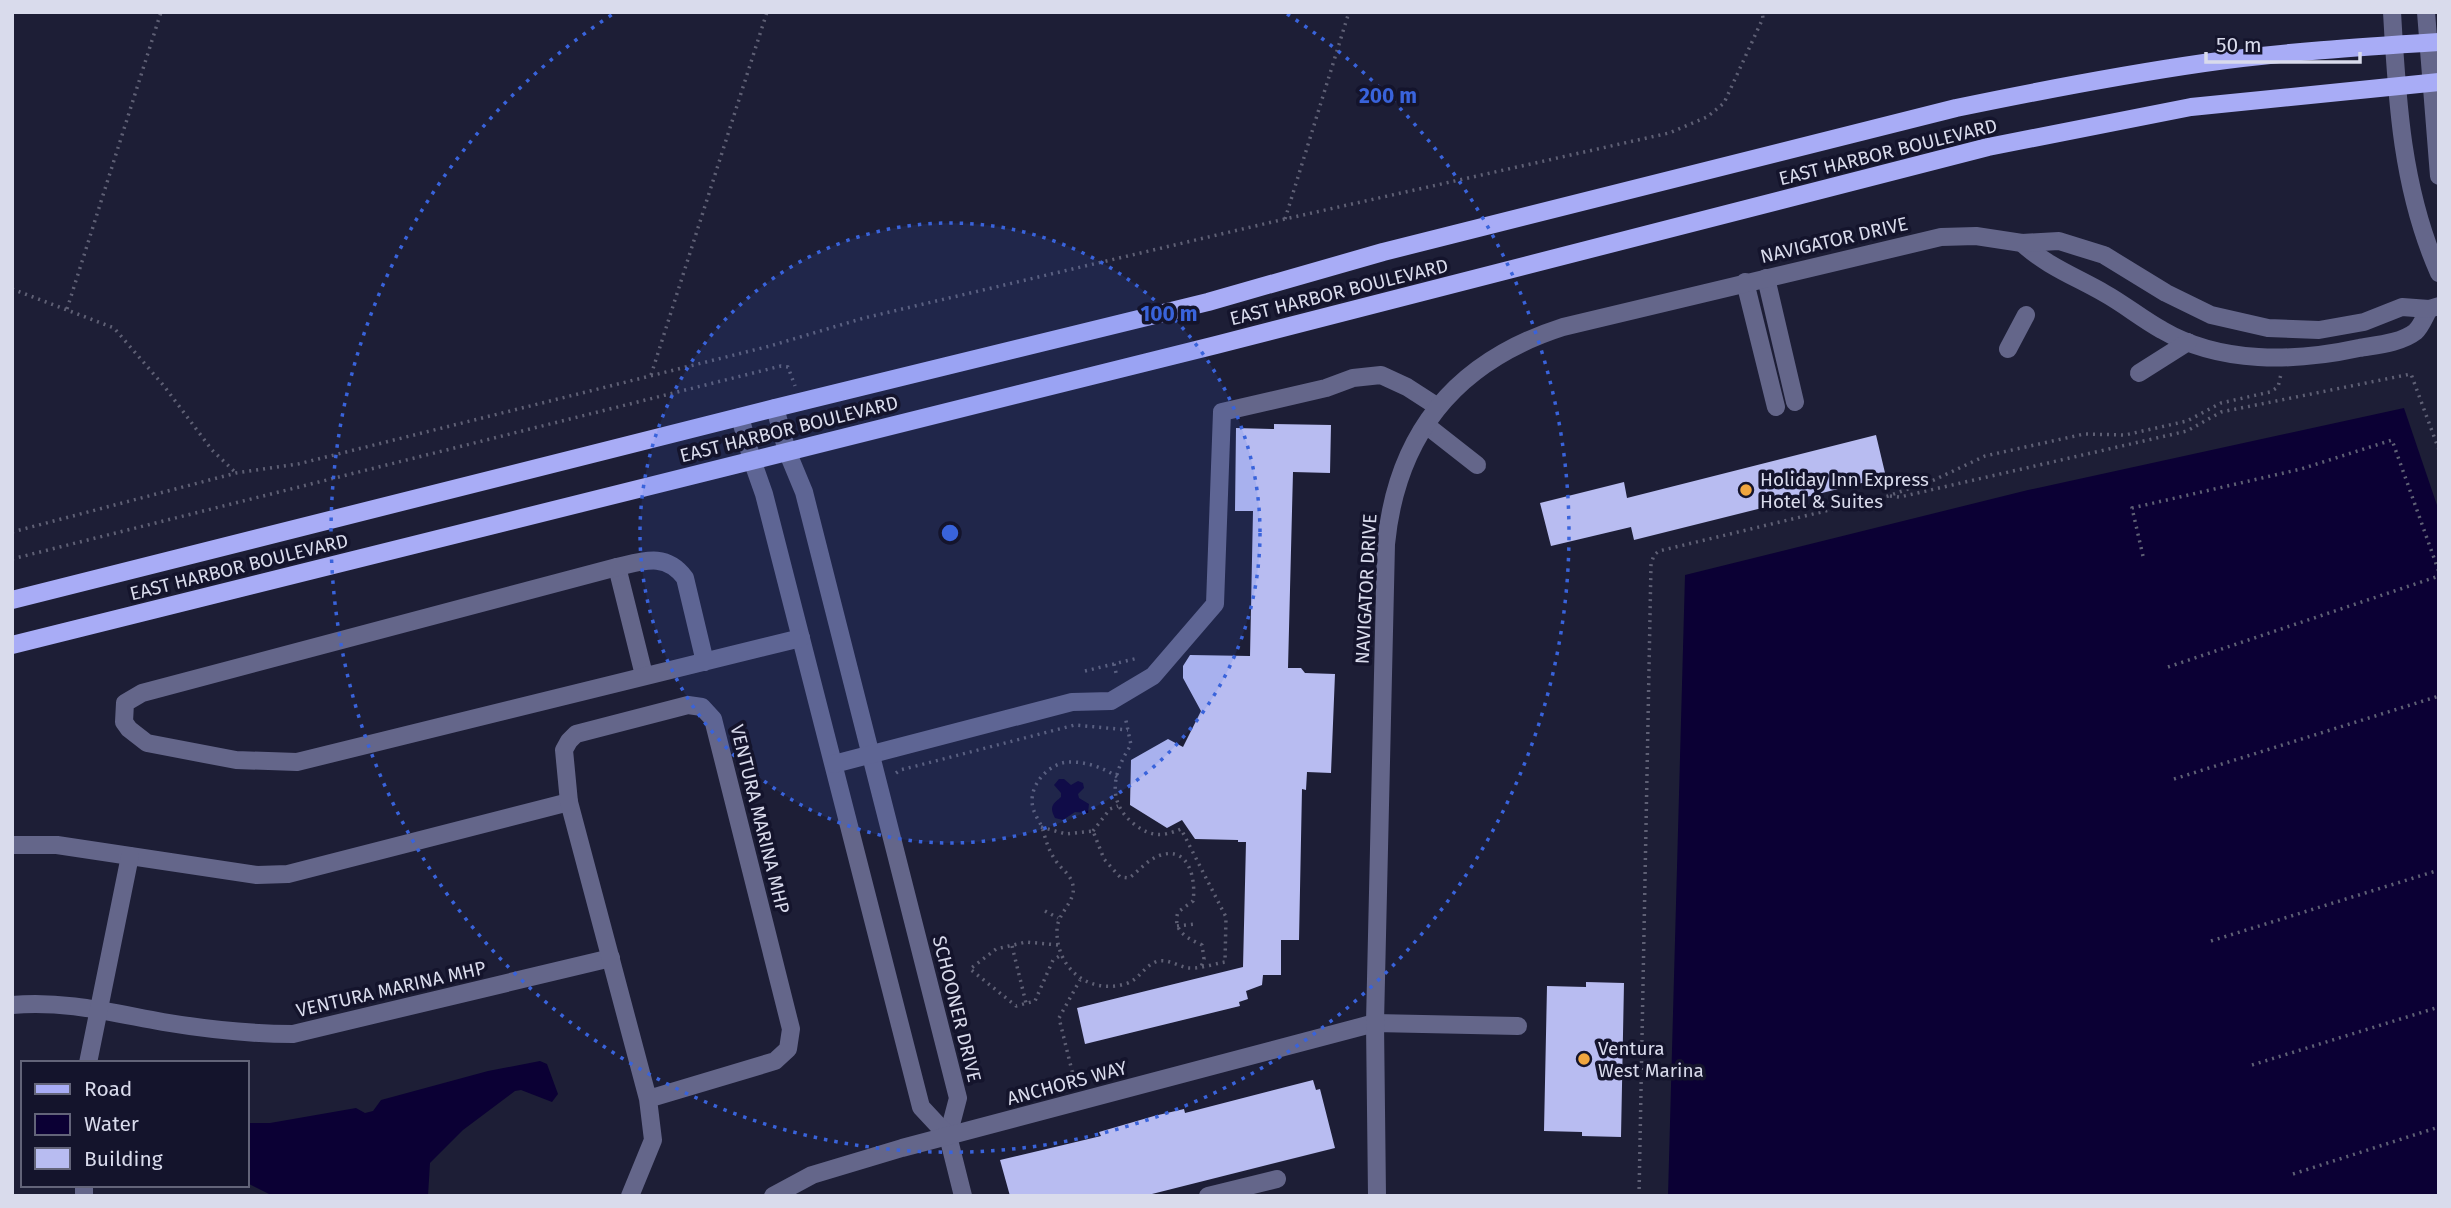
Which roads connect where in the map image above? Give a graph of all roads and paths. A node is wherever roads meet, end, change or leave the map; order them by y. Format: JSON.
{"nodes":[{"id":1,"x":161,"y":12,"type":"edge"},
{"id":2,"x":767,"y":12,"type":"edge"},
{"id":3,"x":1349,"y":12,"type":"edge"},
{"id":4,"x":1762,"y":12,"type":"edge"},
{"id":5,"x":2392,"y":12,"type":"edge"},
{"id":6,"x":2426,"y":12,"type":"edge"},
{"id":7,"x":2433,"y":42,"type":"edge"},
{"id":8,"x":2394,"y":44,"type":"junction"},
{"id":9,"x":2435,"y":83,"type":"edge"},
{"id":10,"x":2397,"y":85,"type":"junction"},
{"id":11,"x":2439,"y":176,"type":"edge"},
{"id":12,"x":1285,"y":219,"type":"junction"},
{"id":13,"x":2022,"y":243,"type":"junction"},
{"id":14,"x":2439,"y":273,"type":"edge"},
{"id":15,"x":1766,"y":278,"type":"junction"},
{"id":16,"x":1745,"y":282,"type":"junction"},
{"id":17,"x":12,"y":289,"type":"edge"},
{"id":18,"x":2434,"y":307,"type":"edge"},
{"id":19,"x":67,"y":309,"type":"junction"},
{"id":20,"x":2026,"y":315,"type":"dead end"},
{"id":21,"x":2188,"y":342,"type":"junction"},
{"id":22,"x":2008,"y":349,"type":"dead end"},
{"id":23,"x":2282,"y":358,"type":"junction"},
{"id":24,"x":2139,"y":373,"type":"dead end"},
{"id":25,"x":651,"y":375,"type":"junction"},
{"id":26,"x":793,"y":377,"type":"dead end"},
{"id":27,"x":1795,"y":402,"type":"dead end"},
{"id":28,"x":1438,"y":407,"type":"junction"},
{"id":29,"x":1776,"y":407,"type":"dead end"},
{"id":30,"x":775,"y":408,"type":"junction"},
{"id":31,"x":740,"y":417,"type":"junction"},
{"id":32,"x":1426,"y":425,"type":"junction"},
{"id":33,"x":2438,"y":428,"type":"edge"},
{"id":34,"x":2432,"y":429,"type":"junction"},
{"id":35,"x":2439,"y":449,"type":"edge"},
{"id":36,"x":787,"y":451,"type":"junction"},
{"id":37,"x":752,"y":460,"type":"junction"},
{"id":38,"x":1476,"y":465,"type":"dead end"},
{"id":39,"x":236,"y":473,"type":"junction"},
{"id":40,"x":1888,"y":496,"type":"junction"},
{"id":41,"x":12,"y":532,"type":"edge"},
{"id":42,"x":2143,"y":556,"type":"dead end"},
{"id":43,"x":12,"y":559,"type":"edge"},
{"id":44,"x":617,"y":567,"type":"junction"},
{"id":45,"x":2439,"y":575,"type":"edge"},
{"id":46,"x":12,"y":600,"type":"edge"},
{"id":47,"x":802,"y":638,"type":"junction"},
{"id":48,"x":12,"y":645,"type":"edge"},
{"id":49,"x":1138,"y":658,"type":"dead end"},
{"id":50,"x":705,"y":662,"type":"junction"},
{"id":51,"x":1114,"y":664,"type":"junction"},
{"id":52,"x":2168,"y":667,"type":"dead end"},
{"id":53,"x":1085,"y":671,"type":"dead end"},
{"id":54,"x":644,"y":676,"type":"junction"},
{"id":55,"x":1121,"y":695,"type":"junction"},
{"id":56,"x":2439,"y":696,"type":"edge"},
{"id":57,"x":1128,"y":730,"type":"junction"},
{"id":58,"x":870,"y":755,"type":"junction"},
{"id":59,"x":834,"y":764,"type":"junction"},
{"id":60,"x":891,"y":777,"type":"dead end"},
{"id":61,"x":1117,"y":777,"type":"junction"},
{"id":62,"x":2174,"y":779,"type":"dead end"},
{"id":63,"x":569,"y":802,"type":"junction"},
{"id":64,"x":1118,"y":806,"type":"junction"},
{"id":65,"x":1041,"y":827,"type":"junction"},
{"id":66,"x":1093,"y":831,"type":"junction"},
{"id":67,"x":12,"y":845,"type":"edge"},
{"id":68,"x":130,"y":856,"type":"junction"},
{"id":69,"x":2439,"y":870,"type":"edge"},
{"id":70,"x":1045,"y":911,"type":"dead end"},
{"id":71,"x":1058,"y":918,"type":"junction"},
{"id":72,"x":1195,"y":924,"type":"dead end"},
{"id":73,"x":1177,"y":926,"type":"junction"},
{"id":74,"x":2211,"y":942,"type":"dead end"},
{"id":75,"x":1058,"y":945,"type":"junction"},
{"id":76,"x":1012,"y":946,"type":"junction"},
{"id":77,"x":1061,"y":955,"type":"junction"},
{"id":78,"x":611,"y":958,"type":"junction"},
{"id":79,"x":1201,"y":967,"type":"junction"},
{"id":80,"x":1080,"y":980,"type":"junction"},
{"id":81,"x":1026,"y":1003,"type":"junction"},
{"id":82,"x":12,"y":1005,"type":"edge"},
{"id":83,"x":2439,"y":1007,"type":"edge"},
{"id":84,"x":100,"y":1010,"type":"junction"},
{"id":85,"x":1375,"y":1023,"type":"junction"},
{"id":86,"x":1518,"y":1026,"type":"dead end"},
{"id":87,"x":88,"y":1061,"type":"edge"},
{"id":88,"x":2252,"y":1065,"type":"dead end"},
{"id":89,"x":1074,"y":1079,"type":"dead end"},
{"id":90,"x":648,"y":1099,"type":"junction"},
{"id":91,"x":2439,"y":1127,"type":"edge"},
{"id":92,"x":948,"y":1136,"type":"junction"},
{"id":93,"x":2293,"y":1174,"type":"dead end"},
{"id":94,"x":1277,"y":1179,"type":"dead end"},
{"id":95,"x":1247,"y":1191,"type":"edge"},
{"id":96,"x":630,"y":1196,"type":"edge"},
{"id":97,"x":773,"y":1196,"type":"edge"},
{"id":98,"x":963,"y":1196,"type":"edge"},
{"id":99,"x":1208,"y":1196,"type":"edge"},
{"id":100,"x":1377,"y":1196,"type":"edge"},
{"id":101,"x":1639,"y":1196,"type":"edge"}],
"edges":[{"from":1,"to":19,"type":"path"},
{"from":2,"to":25,"type":"path"},
{"from":3,"to":12,"type":"path"},
{"from":4,"to":12,"type":"path"},
{"from":5,"to":8,"type":"street"},
{"from":6,"to":7,"type":"street"},
{"from":7,"to":8,"type":"main road","name":"EAST HARBOR BOULEVARD"},
{"from":7,"to":9,"type":"street"},
{"from":8,"to":10,"type":"street"},
{"from":8,"to":30,"type":"main road","name":"EAST HARBOR BOULEVARD"},
{"from":9,"to":10,"type":"main road","name":"EAST HARBOR BOULEVARD"},
{"from":9,"to":11,"type":"street"},
{"from":10,"to":14,"type":"street"},
{"from":10,"to":36,"type":"main road","name":"EAST HARBOR BOULEVARD"},
{"from":12,"to":25,"type":"path"},
{"from":13,"to":15,"type":"street","name":"NAVIGATOR DRIVE"},
{"from":13,"to":18,"type":"street","name":"NAVIGATOR DRIVE"},
{"from":13,"to":21,"type":"street","name":"NAVIGATOR DRIVE"},
{"from":15,"to":16,"type":"street","name":"NAVIGATOR DRIVE"},
{"from":15,"to":27,"type":"street"},
{"from":16,"to":28,"type":"street","name":"NAVIGATOR DRIVE"},
{"from":16,"to":29,"type":"street"},
{"from":17,"to":19,"type":"path"},
{"from":18,"to":23,"type":"street","name":"NAVIGATOR DRIVE"},
{"from":19,"to":39,"type":"path"},
{"from":20,"to":22,"type":"street"},
{"from":21,"to":23,"type":"street","name":"NAVIGATOR DRIVE"},
{"from":21,"to":24,"type":"street"},
{"from":23,"to":40,"type":"path"},
{"from":25,"to":39,"type":"path"},
{"from":26,"to":43,"type":"path"},
{"from":28,"to":32,"type":"street","name":"NAVIGATOR DRIVE"},
{"from":28,"to":55,"type":"street"},
{"from":30,"to":31,"type":"main road","name":"EAST HARBOR BOULEVARD"},
{"from":30,"to":36,"type":"street","name":"SCHOONER DRIVE"},
{"from":31,"to":37,"type":"street"},
{"from":31,"to":46,"type":"main road","name":"EAST HARBOR BOULEVARD"},
{"from":32,"to":38,"type":"street"},
{"from":32,"to":85,"type":"street","name":"NAVIGATOR DRIVE"},
{"from":33,"to":34,"type":"path"},
{"from":34,"to":35,"type":"path"},
{"from":34,"to":40,"type":"path"},
{"from":36,"to":37,"type":"main road","name":"EAST HARBOR BOULEVARD"},
{"from":36,"to":58,"type":"street","name":"SCHOONER DRIVE"},
{"from":37,"to":47,"type":"street"},
{"from":37,"to":48,"type":"main road","name":"EAST HARBOR BOULEVARD"},
{"from":39,"to":41,"type":"path"},
{"from":40,"to":101,"type":"path"},
{"from":42,"to":45,"type":"path"},
{"from":44,"to":50,"type":"street"},
{"from":44,"to":54,"type":"street"},
{"from":44,"to":54,"type":"street"},
{"from":45,"to":52,"type":"path"},
{"from":47,"to":50,"type":"street"},
{"from":47,"to":59,"type":"street"},
{"from":49,"to":51,"type":"path"},
{"from":50,"to":54,"type":"street"},
{"from":51,"to":53,"type":"path"},
{"from":51,"to":55,"type":"path"},
{"from":55,"to":57,"type":"path"},
{"from":55,"to":58,"type":"street"},
{"from":56,"to":62,"type":"path"},
{"from":57,"to":60,"type":"path"},
{"from":57,"to":61,"type":"path"},
{"from":58,"to":59,"type":"street"},
{"from":58,"to":92,"type":"street","name":"SCHOONER DRIVE"},
{"from":59,"to":92,"type":"street"},
{"from":61,"to":64,"type":"path"},
{"from":61,"to":65,"type":"path"},
{"from":63,"to":68,"type":"street"},
{"from":63,"to":78,"type":"street","name":"VENTURA MARINA MHP"},
{"from":63,"to":90,"type":"street","name":"VENTURA MARINA MHP"},
{"from":64,"to":66,"type":"path"},
{"from":64,"to":79,"type":"path"},
{"from":65,"to":66,"type":"path"},
{"from":65,"to":71,"type":"path"},
{"from":66,"to":73,"type":"path"},
{"from":67,"to":68,"type":"street"},
{"from":68,"to":84,"type":"street"},
{"from":69,"to":74,"type":"path"},
{"from":70,"to":71,"type":"path"},
{"from":71,"to":75,"type":"path"},
{"from":72,"to":73,"type":"path"},
{"from":73,"to":79,"type":"path"},
{"from":75,"to":76,"type":"path"},
{"from":75,"to":77,"type":"path"},
{"from":76,"to":81,"type":"path"},
{"from":76,"to":81,"type":"path"},
{"from":77,"to":80,"type":"path"},
{"from":77,"to":81,"type":"path"},
{"from":78,"to":84,"type":"street","name":"VENTURA MARINA MHP"},
{"from":78,"to":90,"type":"street","name":"VENTURA MARINA MHP"},
{"from":79,"to":80,"type":"path"},
{"from":80,"to":89,"type":"path"},
{"from":82,"to":84,"type":"street","name":"VENTURA MARINA MHP"},
{"from":83,"to":88,"type":"path"},
{"from":84,"to":87,"type":"street"},
{"from":85,"to":86,"type":"street","name":"ANCHORS WAY"},
{"from":85,"to":92,"type":"street","name":"ANCHORS WAY"},
{"from":85,"to":100,"type":"street","name":"NAVIGATOR DRIVE"},
{"from":90,"to":96,"type":"street","name":"VENTURA MARINA MHP"},
{"from":91,"to":93,"type":"path"},
{"from":92,"to":97,"type":"street","name":"ANCHORS WAY"},
{"from":92,"to":98,"type":"street"},
{"from":94,"to":95,"type":"street"},
{"from":95,"to":99,"type":"street"}]}
